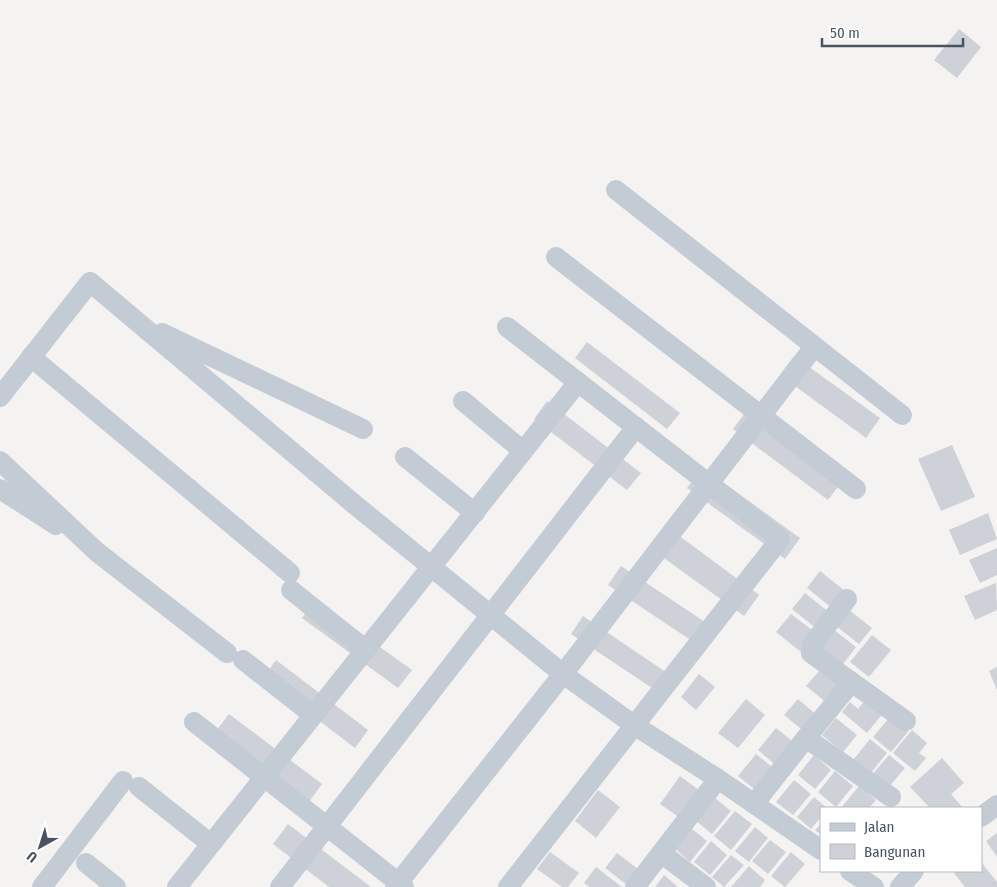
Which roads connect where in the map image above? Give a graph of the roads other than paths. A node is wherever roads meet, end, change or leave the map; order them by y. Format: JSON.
{"nodes":[{"id":1,"x":616,"y":190,"type":"dead end"},
{"id":2,"x":556,"y":257,"type":"dead end"},
{"id":3,"x":135,"y":320,"type":"junction"},
{"id":4,"x":507,"y":327,"type":"dead end"},
{"id":5,"x":814,"y":347,"type":"junction"},
{"id":6,"x":31,"y":357,"type":"junction"},
{"id":7,"x":578,"y":382,"type":"junction"},
{"id":8,"x":0,"y":397,"type":"edge"},
{"id":9,"x":463,"y":401,"type":"dead end"},
{"id":10,"x":902,"y":415,"type":"dead end"},
{"id":11,"x":761,"y":416,"type":"junction"},
{"id":12,"x":636,"y":427,"type":"junction"},
{"id":13,"x":364,"y":429,"type":"dead end"},
{"id":14,"x":523,"y":451,"type":"junction"},
{"id":15,"x":406,"y":457,"type":"dead end"},
{"id":16,"x":0,"y":460,"type":"edge"},
{"id":17,"x":709,"y":483,"type":"junction"},
{"id":18,"x":0,"y":489,"type":"edge"},
{"id":19,"x":856,"y":489,"type":"dead end"},
{"id":20,"x":475,"y":513,"type":"junction"},
{"id":21,"x":97,"y":552,"type":"junction"},
{"id":22,"x":432,"y":567,"type":"junction"},
{"id":23,"x":847,"y":599,"type":"dead end"},
{"id":24,"x":492,"y":615,"type":"junction"},
{"id":25,"x":366,"y":650,"type":"junction"},
{"id":26,"x":563,"y":674,"type":"junction"},
{"id":27,"x":851,"y":683,"type":"junction"},
{"id":28,"x":313,"y":715,"type":"junction"},
{"id":29,"x":906,"y":721,"type":"dead end"},
{"id":30,"x":194,"y":722,"type":"dead end"},
{"id":31,"x":634,"y":725,"type":"junction"},
{"id":32,"x":806,"y":738,"type":"junction"},
{"id":33,"x":264,"y":777,"type":"junction"},
{"id":34,"x":718,"y":778,"type":"junction"},
{"id":35,"x":891,"y":796,"type":"dead end"},
{"id":36,"x":754,"y":804,"type":"junction"},
{"id":37,"x":997,"y":805,"type":"edge"},
{"id":38,"x":982,"y":816,"type":"edge"},
{"id":39,"x":326,"y":827,"type":"junction"},
{"id":40,"x":211,"y":844,"type":"junction"},
{"id":41,"x":820,"y":849,"type":"edge"},
{"id":42,"x":661,"y":853,"type":"junction"},
{"id":43,"x":86,"y":863,"type":"dead end"},
{"id":44,"x":852,"y":872,"type":"edge"},
{"id":45,"x":913,"y":872,"type":"edge"},
{"id":46,"x":399,"y":886,"type":"edge"},
{"id":47,"x":42,"y":887,"type":"edge"},
{"id":48,"x":116,"y":887,"type":"edge"},
{"id":49,"x":177,"y":887,"type":"edge"},
{"id":50,"x":280,"y":887,"type":"edge"},
{"id":51,"x":508,"y":887,"type":"edge"},
{"id":52,"x":635,"y":887,"type":"edge"},
{"id":53,"x":706,"y":887,"type":"edge"},
{"id":54,"x":874,"y":887,"type":"edge"},
{"id":55,"x":900,"y":887,"type":"edge"}],
"edges":[{"from":1,"to":5,"type":"street"},
{"from":2,"to":11,"type":"street"},
{"from":3,"to":6,"type":"street"},
{"from":3,"to":13,"type":"street"},
{"from":3,"to":22,"type":"street"},
{"from":4,"to":7,"type":"street"},
{"from":5,"to":10,"type":"street"},
{"from":5,"to":11,"type":"street"},
{"from":6,"to":8,"type":"street"},
{"from":6,"to":25,"type":"street"},
{"from":7,"to":12,"type":"street"},
{"from":7,"to":14,"type":"street"},
{"from":9,"to":14,"type":"street"},
{"from":11,"to":17,"type":"street"},
{"from":11,"to":19,"type":"street"},
{"from":12,"to":17,"type":"street"},
{"from":12,"to":24,"type":"street"},
{"from":14,"to":20,"type":"street"},
{"from":15,"to":20,"type":"street"},
{"from":16,"to":21,"type":"street"},
{"from":17,"to":26,"type":"street"},
{"from":17,"to":31,"type":"street"},
{"from":18,"to":21,"type":"street"},
{"from":20,"to":22,"type":"street"},
{"from":21,"to":28,"type":"street"},
{"from":22,"to":24,"type":"street"},
{"from":22,"to":25,"type":"street"},
{"from":23,"to":27,"type":"street"},
{"from":24,"to":26,"type":"street"},
{"from":24,"to":39,"type":"street"},
{"from":25,"to":28,"type":"street"},
{"from":26,"to":31,"type":"street"},
{"from":26,"to":46,"type":"street"},
{"from":27,"to":29,"type":"street"},
{"from":27,"to":32,"type":"street"},
{"from":28,"to":33,"type":"street"},
{"from":30,"to":33,"type":"street"},
{"from":31,"to":34,"type":"street"},
{"from":31,"to":51,"type":"street"},
{"from":32,"to":35,"type":"street"},
{"from":32,"to":36,"type":"street"},
{"from":33,"to":39,"type":"street"},
{"from":33,"to":40,"type":"street"},
{"from":34,"to":36,"type":"street"},
{"from":34,"to":42,"type":"street"},
{"from":36,"to":41,"type":"street"},
{"from":37,"to":38,"type":"street"},
{"from":39,"to":46,"type":"street"},
{"from":39,"to":50,"type":"street"},
{"from":40,"to":47,"type":"street"},
{"from":40,"to":49,"type":"street"},
{"from":42,"to":52,"type":"street"},
{"from":42,"to":53,"type":"street"},
{"from":43,"to":48,"type":"street"},
{"from":44,"to":54,"type":"street"},
{"from":45,"to":55,"type":"street"}]}
